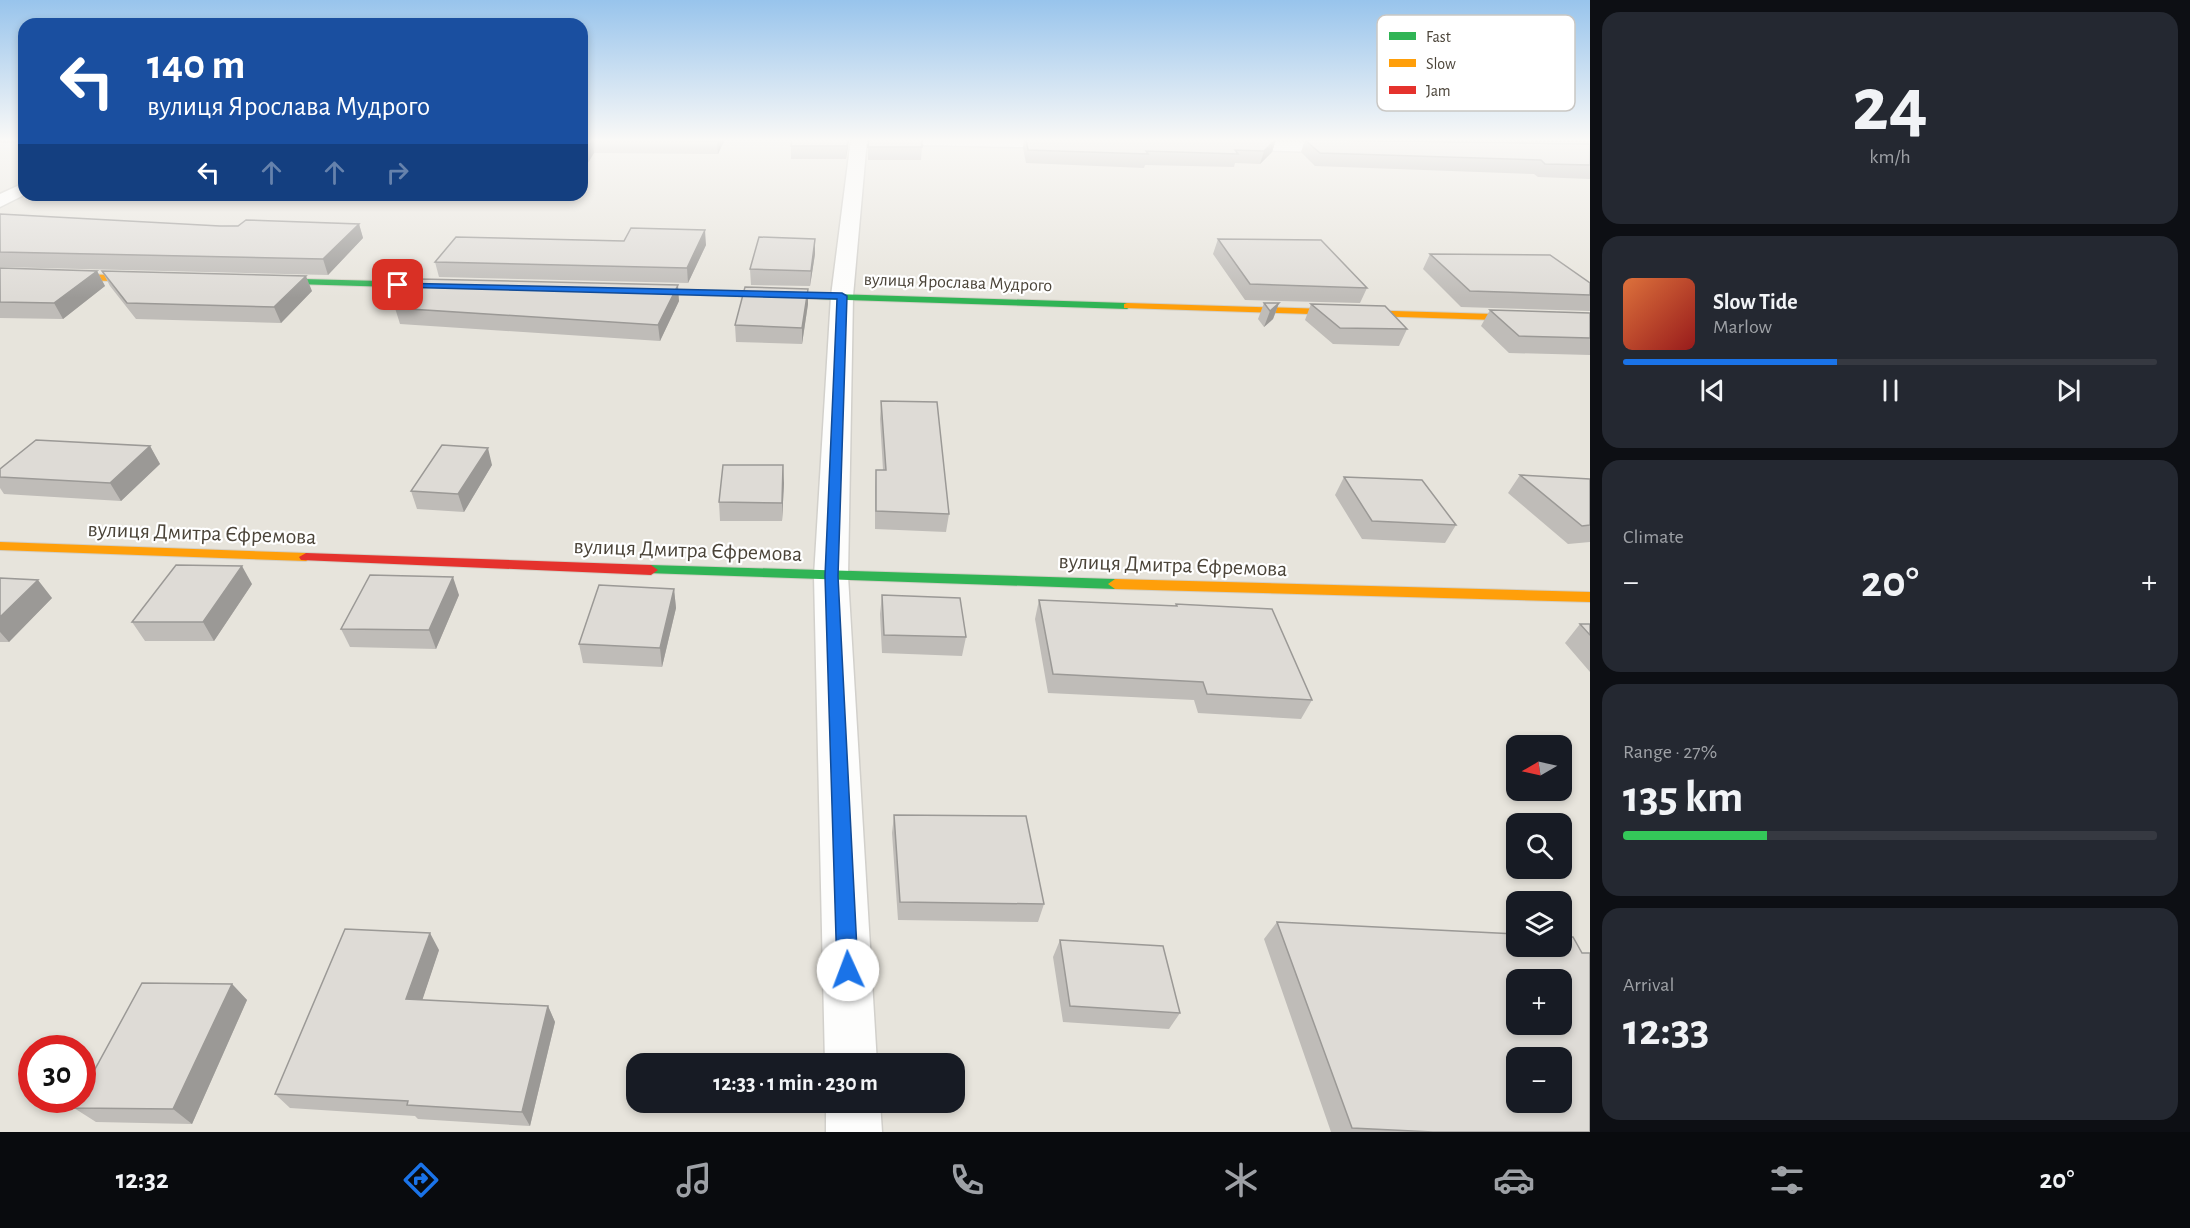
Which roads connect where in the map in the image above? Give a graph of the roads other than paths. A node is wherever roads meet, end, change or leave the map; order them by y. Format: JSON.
{"nodes":[{"id":1,"x":17,"y":192,"type":"edge"},
{"id":2,"x":853,"y":192,"type":"edge"},
{"id":3,"x":0,"y":201,"type":"edge"},
{"id":4,"x":0,"y":275,"type":"edge"},
{"id":5,"x":166,"y":279,"type":"edge"},
{"id":6,"x":249,"y":281,"type":"edge"},
{"id":7,"x":474,"y":287,"type":"edge"},
{"id":8,"x":617,"y":290,"type":"edge"},
{"id":9,"x":842,"y":296,"type":"junction"},
{"id":10,"x":1590,"y":320,"type":"edge"},
{"id":11,"x":0,"y":546,"type":"edge"},
{"id":12,"x":831,"y":576,"type":"junction"},
{"id":13,"x":1590,"y":597,"type":"edge"},
{"id":14,"x":851,"y":1053,"type":"edge"},
{"id":15,"x":853,"y":1113,"type":"edge"},
{"id":16,"x":854,"y":1132,"type":"edge"}],
"edges":[{"from":1,"to":3,"type":"street"},
{"from":2,"to":9,"type":"street"},
{"from":4,"to":5,"type":"street"},
{"from":6,"to":7,"type":"street"},
{"from":8,"to":9,"type":"street","name":"вулиця Ярослава Мудрого"},
{"from":9,"to":10,"type":"street","name":"вулиця Ярослава Мудрого"},
{"from":9,"to":12,"type":"street"},
{"from":11,"to":12,"type":"street","name":"вулиця Дмитра Єфремова"},
{"from":12,"to":13,"type":"street","name":"вулиця Дмитра Єфремова"},
{"from":12,"to":14,"type":"street"},
{"from":15,"to":16,"type":"street"}]}
